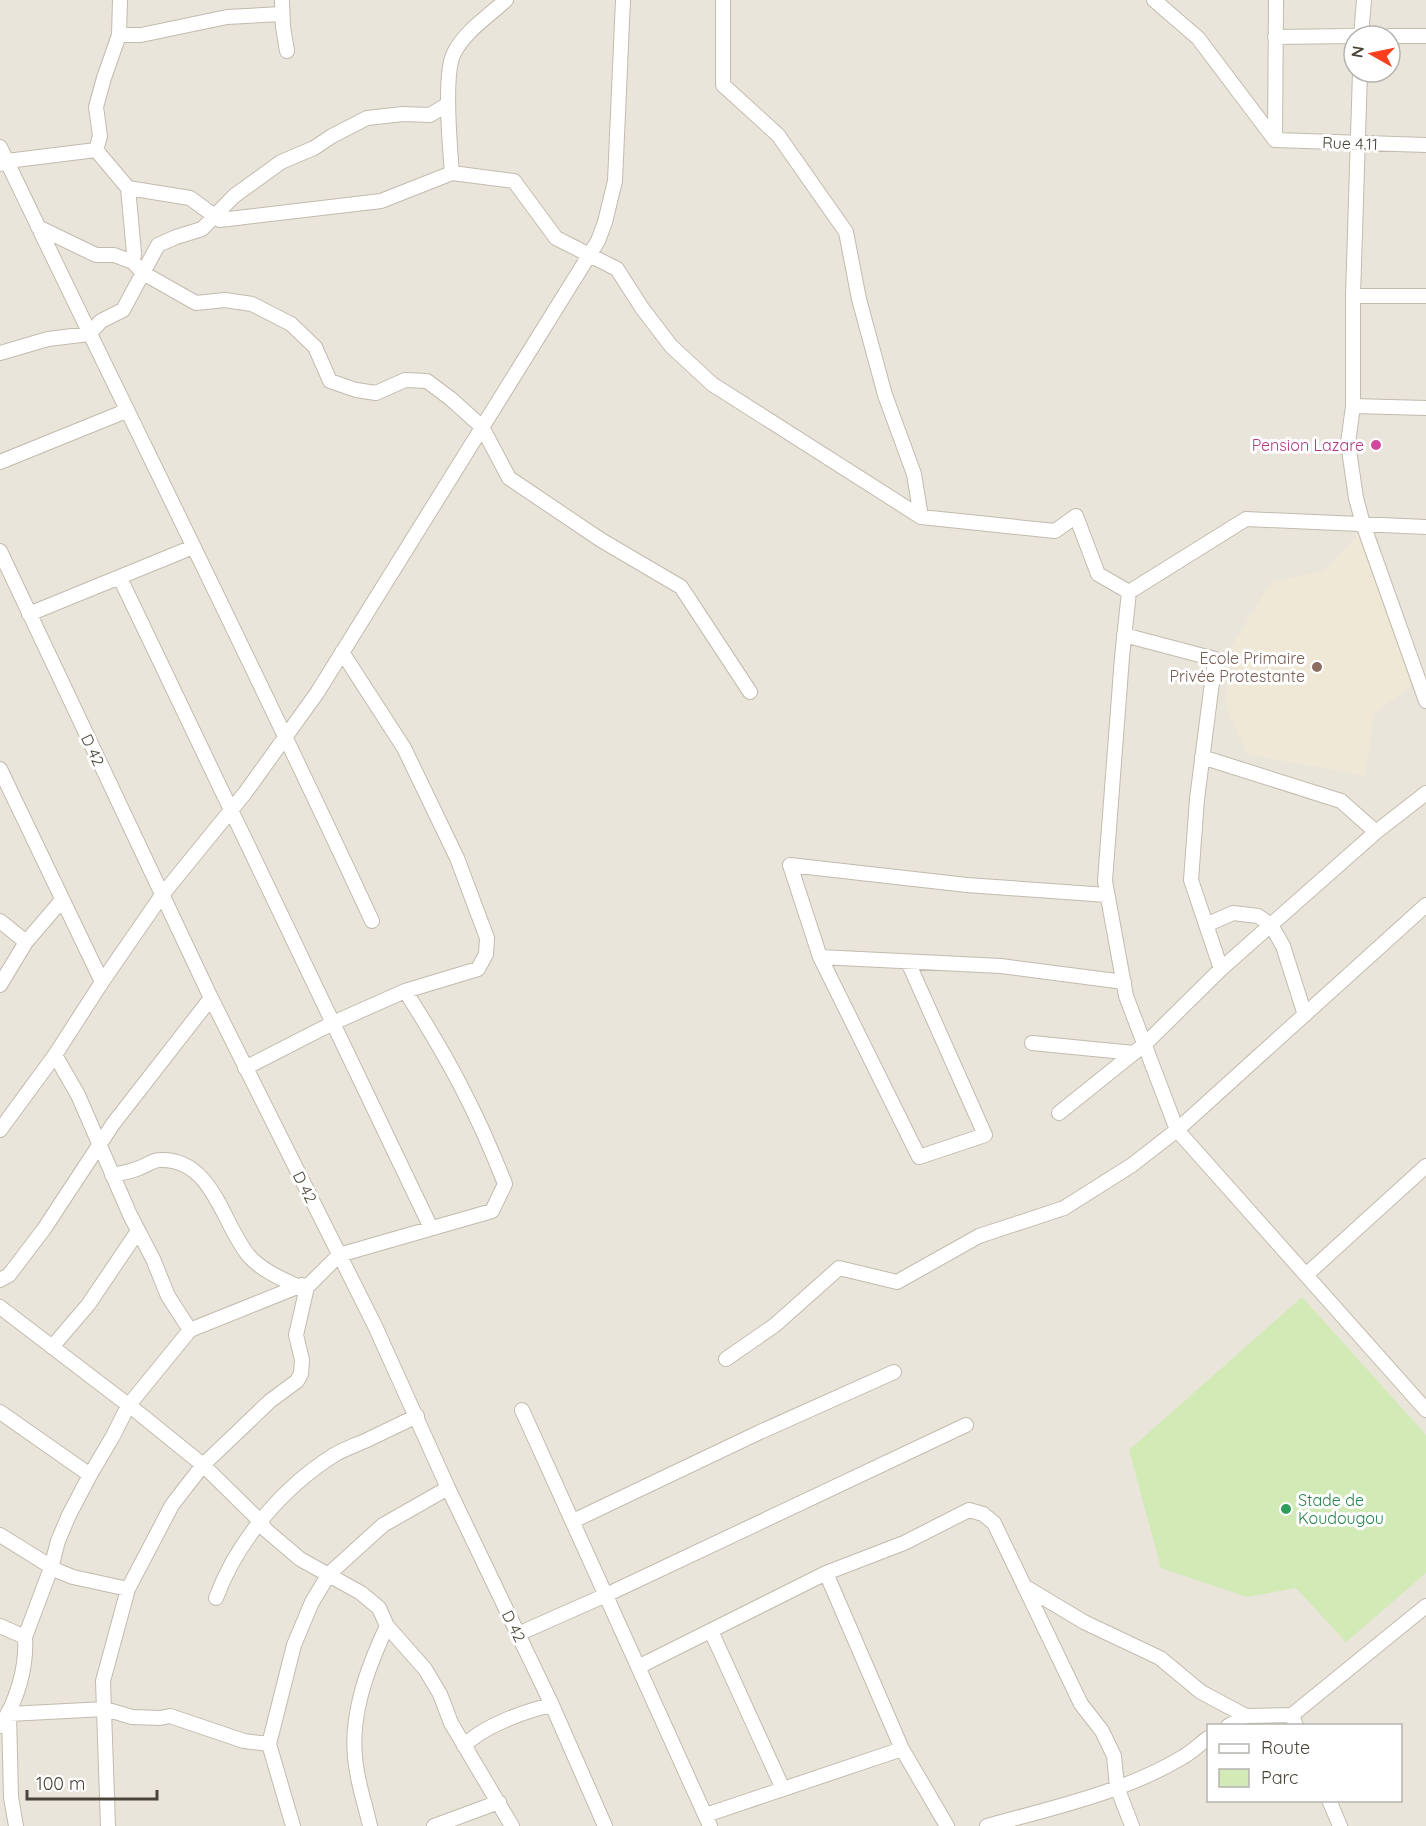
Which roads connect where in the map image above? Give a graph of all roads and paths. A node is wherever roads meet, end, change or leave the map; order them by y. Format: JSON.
{"nodes":[{"id":1,"x":120,"y":0,"type":"edge"},
{"id":2,"x":282,"y":0,"type":"edge"},
{"id":3,"x":506,"y":0,"type":"edge"},
{"id":4,"x":623,"y":0,"type":"edge"},
{"id":5,"x":723,"y":0,"type":"edge"},
{"id":6,"x":1154,"y":0,"type":"edge"},
{"id":7,"x":1276,"y":0,"type":"edge"},
{"id":8,"x":1365,"y":0,"type":"edge"},
{"id":9,"x":282,"y":15,"type":"junction"},
{"id":10,"x":1362,"y":24,"type":"edge"},
{"id":11,"x":119,"y":35,"type":"junction"},
{"id":12,"x":1342,"y":36,"type":"edge"},
{"id":13,"x":1402,"y":36,"type":"edge"},
{"id":14,"x":1426,"y":36,"type":"edge"},
{"id":15,"x":1275,"y":37,"type":"junction"},
{"id":16,"x":287,"y":51,"type":"dead end"},
{"id":17,"x":1359,"y":84,"type":"edge"},
{"id":18,"x":448,"y":104,"type":"junction"},
{"id":19,"x":1275,"y":140,"type":"junction"},
{"id":20,"x":1356,"y":143,"type":"junction"},
{"id":21,"x":1426,"y":145,"type":"edge"},
{"id":22,"x":0,"y":147,"type":"edge"},
{"id":23,"x":96,"y":150,"type":"junction"},
{"id":24,"x":3,"y":163,"type":"edge"},
{"id":25,"x":452,"y":173,"type":"junction"},
{"id":26,"x":128,"y":188,"type":"junction"},
{"id":27,"x":213,"y":216,"type":"junction"},
{"id":28,"x":38,"y":227,"type":"junction"},
{"id":29,"x":590,"y":254,"type":"junction"},
{"id":30,"x":133,"y":262,"type":"junction"},
{"id":31,"x":143,"y":273,"type":"junction"},
{"id":32,"x":1353,"y":296,"type":"junction"},
{"id":33,"x":1426,"y":296,"type":"edge"},
{"id":34,"x":90,"y":334,"type":"junction"},
{"id":35,"x":0,"y":353,"type":"edge"},
{"id":36,"x":1353,"y":406,"type":"junction"},
{"id":37,"x":1426,"y":408,"type":"edge"},
{"id":38,"x":126,"y":411,"type":"junction"},
{"id":39,"x":482,"y":427,"type":"junction"},
{"id":40,"x":0,"y":462,"type":"edge"},
{"id":41,"x":921,"y":517,"type":"junction"},
{"id":42,"x":1363,"y":524,"type":"junction"},
{"id":43,"x":1426,"y":527,"type":"edge"},
{"id":44,"x":193,"y":548,"type":"junction"},
{"id":45,"x":0,"y":551,"type":"edge"},
{"id":46,"x":120,"y":578,"type":"junction"},
{"id":47,"x":1129,"y":591,"type":"junction"},
{"id":48,"x":29,"y":614,"type":"junction"},
{"id":49,"x":1124,"y":634,"type":"junction"},
{"id":50,"x":342,"y":652,"type":"junction"},
{"id":51,"x":750,"y":692,"type":"dead end"},
{"id":52,"x":1426,"y":701,"type":"edge"},
{"id":53,"x":286,"y":736,"type":"junction"},
{"id":54,"x":1202,"y":757,"type":"junction"},
{"id":55,"x":0,"y":769,"type":"edge"},
{"id":56,"x":1426,"y":793,"type":"edge"},
{"id":57,"x":231,"y":810,"type":"junction"},
{"id":58,"x":1376,"y":832,"type":"junction"},
{"id":59,"x":162,"y":895,"type":"junction"},
{"id":60,"x":1107,"y":895,"type":"junction"},
{"id":61,"x":62,"y":900,"type":"junction"},
{"id":62,"x":1426,"y":905,"type":"edge"},
{"id":63,"x":0,"y":921,"type":"edge"},
{"id":64,"x":372,"y":921,"type":"dead end"},
{"id":65,"x":1206,"y":925,"type":"junction"},
{"id":66,"x":1270,"y":925,"type":"junction"},
{"id":67,"x":26,"y":942,"type":"junction"},
{"id":68,"x":820,"y":957,"type":"junction"},
{"id":69,"x":908,"y":962,"type":"junction"},
{"id":70,"x":1221,"y":969,"type":"junction"},
{"id":71,"x":102,"y":982,"type":"junction"},
{"id":72,"x":1124,"y":982,"type":"junction"},
{"id":73,"x":0,"y":985,"type":"edge"},
{"id":74,"x":405,"y":991,"type":"junction"},
{"id":75,"x":211,"y":998,"type":"junction"},
{"id":76,"x":1305,"y":1015,"type":"junction"},
{"id":77,"x":333,"y":1023,"type":"junction"},
{"id":78,"x":1032,"y":1042,"type":"dead end"},
{"id":79,"x":1139,"y":1048,"type":"junction"},
{"id":80,"x":55,"y":1055,"type":"junction"},
{"id":81,"x":245,"y":1068,"type":"junction"},
{"id":82,"x":1059,"y":1113,"type":"dead end"},
{"id":83,"x":0,"y":1130,"type":"edge"},
{"id":84,"x":1178,"y":1130,"type":"junction"},
{"id":85,"x":99,"y":1145,"type":"junction"},
{"id":86,"x":1426,"y":1166,"type":"edge"},
{"id":87,"x":112,"y":1175,"type":"junction"},
{"id":88,"x":431,"y":1228,"type":"junction"},
{"id":89,"x":138,"y":1231,"type":"junction"},
{"id":90,"x":339,"y":1255,"type":"junction"},
{"id":91,"x":1306,"y":1275,"type":"junction"},
{"id":92,"x":0,"y":1280,"type":"edge"},
{"id":93,"x":306,"y":1284,"type":"junction"},
{"id":94,"x":0,"y":1307,"type":"edge"},
{"id":95,"x":190,"y":1329,"type":"junction"},
{"id":96,"x":52,"y":1347,"type":"junction"},
{"id":97,"x":726,"y":1359,"type":"dead end"},
{"id":98,"x":894,"y":1372,"type":"dead end"},
{"id":99,"x":128,"y":1406,"type":"junction"},
{"id":100,"x":522,"y":1410,"type":"dead end"},
{"id":101,"x":1426,"y":1410,"type":"edge"},
{"id":102,"x":0,"y":1412,"type":"edge"},
{"id":103,"x":417,"y":1416,"type":"junction"},
{"id":104,"x":966,"y":1425,"type":"dead end"},
{"id":105,"x":203,"y":1465,"type":"junction"},
{"id":106,"x":90,"y":1475,"type":"junction"},
{"id":107,"x":448,"y":1488,"type":"junction"},
{"id":108,"x":260,"y":1521,"type":"junction"},
{"id":109,"x":573,"y":1521,"type":"junction"},
{"id":110,"x":0,"y":1535,"type":"edge"},
{"id":111,"x":51,"y":1568,"type":"junction"},
{"id":112,"x":826,"y":1573,"type":"junction"},
{"id":113,"x":329,"y":1574,"type":"junction"},
{"id":114,"x":1023,"y":1585,"type":"junction"},
{"id":115,"x":128,"y":1589,"type":"junction"},
{"id":116,"x":606,"y":1595,"type":"junction"},
{"id":117,"x":216,"y":1598,"type":"dead end"},
{"id":118,"x":1426,"y":1606,"type":"edge"},
{"id":119,"x":0,"y":1626,"type":"edge"},
{"id":120,"x":387,"y":1626,"type":"junction"},
{"id":121,"x":711,"y":1630,"type":"junction"},
{"id":122,"x":518,"y":1634,"type":"junction"},
{"id":123,"x":26,"y":1637,"type":"junction"},
{"id":124,"x":638,"y":1667,"type":"junction"},
{"id":125,"x":552,"y":1705,"type":"junction"},
{"id":126,"x":105,"y":1709,"type":"junction"},
{"id":127,"x":9,"y":1714,"type":"junction"},
{"id":128,"x":1246,"y":1716,"type":"junction"},
{"id":129,"x":1294,"y":1720,"type":"edge"},
{"id":130,"x":1230,"y":1724,"type":"edge"},
{"id":131,"x":0,"y":1726,"type":"edge"},
{"id":132,"x":1207,"y":1739,"type":"edge"},
{"id":133,"x":269,"y":1744,"type":"junction"},
{"id":134,"x":464,"y":1746,"type":"junction"},
{"id":135,"x":902,"y":1749,"type":"junction"},
{"id":136,"x":1117,"y":1787,"type":"junction"},
{"id":137,"x":783,"y":1788,"type":"junction"},
{"id":138,"x":499,"y":1802,"type":"junction"},
{"id":139,"x":1330,"y":1802,"type":"edge"},
{"id":140,"x":0,"y":1815,"type":"edge"},
{"id":141,"x":708,"y":1821,"type":"edge"},
{"id":142,"x":16,"y":1825,"type":"edge"},
{"id":143,"x":108,"y":1826,"type":"edge"},
{"id":144,"x":293,"y":1826,"type":"edge"},
{"id":145,"x":370,"y":1826,"type":"edge"},
{"id":146,"x":434,"y":1826,"type":"edge"},
{"id":147,"x":512,"y":1826,"type":"edge"},
{"id":148,"x":605,"y":1826,"type":"edge"},
{"id":149,"x":947,"y":1826,"type":"edge"},
{"id":150,"x":987,"y":1826,"type":"edge"},
{"id":151,"x":1132,"y":1826,"type":"edge"},
{"id":152,"x":1340,"y":1826,"type":"edge"}],
"edges":[{"from":1,"to":11,"type":"street"},
{"from":2,"to":9,"type":"street"},
{"from":3,"to":18,"type":"street"},
{"from":4,"to":29,"type":"street"},
{"from":5,"to":41,"type":"street"},
{"from":6,"to":19,"type":"street"},
{"from":7,"to":15,"type":"street"},
{"from":8,"to":10,"type":"street"},
{"from":9,"to":11,"type":"street"},
{"from":9,"to":16,"type":"street"},
{"from":11,"to":23,"type":"street"},
{"from":12,"to":15,"type":"street"},
{"from":13,"to":14,"type":"street"},
{"from":15,"to":19,"type":"street"},
{"from":17,"to":20,"type":"street"},
{"from":18,"to":25,"type":"street"},
{"from":18,"to":27,"type":"street"},
{"from":19,"to":20,"type":"street","name":"Rue 4.11"},
{"from":20,"to":21,"type":"street","name":"Rue 4.11"},
{"from":20,"to":32,"type":"street"},
{"from":22,"to":24,"type":"street"},
{"from":23,"to":24,"type":"street"},
{"from":23,"to":26,"type":"street"},
{"from":24,"to":28,"type":"street"},
{"from":25,"to":27,"type":"street"},
{"from":25,"to":29,"type":"street"},
{"from":26,"to":27,"type":"street"},
{"from":26,"to":30,"type":"street"},
{"from":27,"to":31,"type":"street"},
{"from":28,"to":30,"type":"street"},
{"from":28,"to":34,"type":"street"},
{"from":29,"to":39,"type":"street"},
{"from":29,"to":41,"type":"street"},
{"from":30,"to":31,"type":"street"},
{"from":31,"to":34,"type":"street"},
{"from":31,"to":39,"type":"street"},
{"from":32,"to":33,"type":"street"},
{"from":32,"to":36,"type":"street"},
{"from":34,"to":35,"type":"street"},
{"from":34,"to":38,"type":"street"},
{"from":36,"to":37,"type":"street"},
{"from":36,"to":42,"type":"street"},
{"from":38,"to":40,"type":"street"},
{"from":38,"to":44,"type":"street"},
{"from":39,"to":50,"type":"street"},
{"from":39,"to":51,"type":"street"},
{"from":41,"to":47,"type":"street"},
{"from":42,"to":43,"type":"street"},
{"from":42,"to":47,"type":"street"},
{"from":42,"to":52,"type":"street"},
{"from":44,"to":46,"type":"street"},
{"from":44,"to":53,"type":"street"},
{"from":45,"to":48,"type":"street","name":"D 42","number":"D 42"},
{"from":46,"to":48,"type":"street"},
{"from":46,"to":57,"type":"street"},
{"from":47,"to":49,"type":"street"},
{"from":48,"to":59,"type":"street","name":"D 42","number":"D 42"},
{"from":49,"to":54,"type":"street"},
{"from":49,"to":60,"type":"street"},
{"from":50,"to":53,"type":"street"},
{"from":50,"to":74,"type":"street"},
{"from":53,"to":57,"type":"street"},
{"from":53,"to":64,"type":"street"},
{"from":54,"to":58,"type":"street"},
{"from":54,"to":65,"type":"street"},
{"from":55,"to":61,"type":"street"},
{"from":56,"to":58,"type":"street"},
{"from":57,"to":59,"type":"street"},
{"from":57,"to":77,"type":"street"},
{"from":58,"to":66,"type":"street"},
{"from":59,"to":71,"type":"street"},
{"from":59,"to":75,"type":"street","name":"D 42","number":"D 42"},
{"from":60,"to":68,"type":"street"},
{"from":60,"to":72,"type":"street"},
{"from":61,"to":67,"type":"street"},
{"from":61,"to":71,"type":"street"},
{"from":62,"to":76,"type":"street"},
{"from":63,"to":67,"type":"street"},
{"from":65,"to":66,"type":"street"},
{"from":65,"to":70,"type":"street"},
{"from":66,"to":70,"type":"street"},
{"from":66,"to":76,"type":"street"},
{"from":67,"to":73,"type":"street"},
{"from":68,"to":69,"type":"street"},
{"from":68,"to":69,"type":"street"},
{"from":69,"to":72,"type":"street"},
{"from":70,"to":79,"type":"street"},
{"from":71,"to":80,"type":"street"},
{"from":72,"to":79,"type":"street"},
{"from":74,"to":77,"type":"street"},
{"from":74,"to":88,"type":"street"},
{"from":75,"to":81,"type":"street","name":"D 42","number":"D 42"},
{"from":75,"to":85,"type":"street"},
{"from":76,"to":84,"type":"street"},
{"from":77,"to":81,"type":"street"},
{"from":77,"to":88,"type":"street"},
{"from":78,"to":79,"type":"street"},
{"from":79,"to":82,"type":"street"},
{"from":79,"to":84,"type":"street"},
{"from":80,"to":83,"type":"street"},
{"from":80,"to":85,"type":"street"},
{"from":81,"to":90,"type":"street","name":"D 42","number":"D 42"},
{"from":84,"to":91,"type":"street"},
{"from":84,"to":97,"type":"street"},
{"from":85,"to":87,"type":"street"},
{"from":85,"to":92,"type":"street"},
{"from":86,"to":91,"type":"street"},
{"from":87,"to":89,"type":"street"},
{"from":87,"to":93,"type":"street"},
{"from":88,"to":90,"type":"street"},
{"from":89,"to":95,"type":"street"},
{"from":89,"to":96,"type":"street"},
{"from":90,"to":93,"type":"street"},
{"from":90,"to":103,"type":"street","name":"D 42","number":"D 42"},
{"from":91,"to":101,"type":"street"},
{"from":93,"to":95,"type":"street"},
{"from":93,"to":105,"type":"street"},
{"from":94,"to":96,"type":"street"},
{"from":95,"to":99,"type":"street"},
{"from":96,"to":99,"type":"street"},
{"from":98,"to":109,"type":"street"},
{"from":99,"to":105,"type":"street"},
{"from":99,"to":106,"type":"street"},
{"from":100,"to":109,"type":"street"},
{"from":102,"to":106,"type":"street"},
{"from":103,"to":107,"type":"street","name":"D 42","number":"D 42"},
{"from":103,"to":108,"type":"street"},
{"from":104,"to":116,"type":"street"},
{"from":105,"to":108,"type":"street"},
{"from":105,"to":115,"type":"street"},
{"from":106,"to":111,"type":"street"},
{"from":107,"to":113,"type":"street"},
{"from":107,"to":122,"type":"street","name":"D 42","number":"D 42"},
{"from":108,"to":113,"type":"street"},
{"from":108,"to":117,"type":"street"},
{"from":109,"to":116,"type":"street"},
{"from":110,"to":111,"type":"street"},
{"from":111,"to":115,"type":"street"},
{"from":111,"to":123,"type":"street"},
{"from":112,"to":114,"type":"street"},
{"from":112,"to":121,"type":"street"},
{"from":112,"to":135,"type":"street"},
{"from":113,"to":120,"type":"street"},
{"from":113,"to":133,"type":"street"},
{"from":114,"to":128,"type":"street"},
{"from":114,"to":136,"type":"street"},
{"from":115,"to":126,"type":"street"},
{"from":116,"to":122,"type":"street"},
{"from":116,"to":124,"type":"street"},
{"from":118,"to":129,"type":"street"},
{"from":119,"to":123,"type":"street"},
{"from":120,"to":134,"type":"street"},
{"from":120,"to":145,"type":"street"},
{"from":121,"to":124,"type":"street"},
{"from":121,"to":137,"type":"street"},
{"from":122,"to":125,"type":"street","name":"D 42","number":"D 42"},
{"from":123,"to":127,"type":"street"},
{"from":124,"to":141,"type":"street"},
{"from":125,"to":134,"type":"street"},
{"from":125,"to":148,"type":"street","name":"D 42","number":"D 42"},
{"from":126,"to":127,"type":"street"},
{"from":126,"to":133,"type":"street"},
{"from":126,"to":143,"type":"street"},
{"from":127,"to":131,"type":"street"},
{"from":127,"to":142,"type":"street"},
{"from":128,"to":129,"type":"street"},
{"from":128,"to":130,"type":"street"},
{"from":132,"to":136,"type":"street"},
{"from":133,"to":144,"type":"street"},
{"from":134,"to":138,"type":"street"},
{"from":135,"to":137,"type":"street"},
{"from":135,"to":149,"type":"street"},
{"from":136,"to":150,"type":"street"},
{"from":136,"to":151,"type":"street"},
{"from":137,"to":141,"type":"street"},
{"from":138,"to":146,"type":"street"},
{"from":138,"to":147,"type":"street"},
{"from":139,"to":152,"type":"street"},
{"from":140,"to":142,"type":"street"}]}
